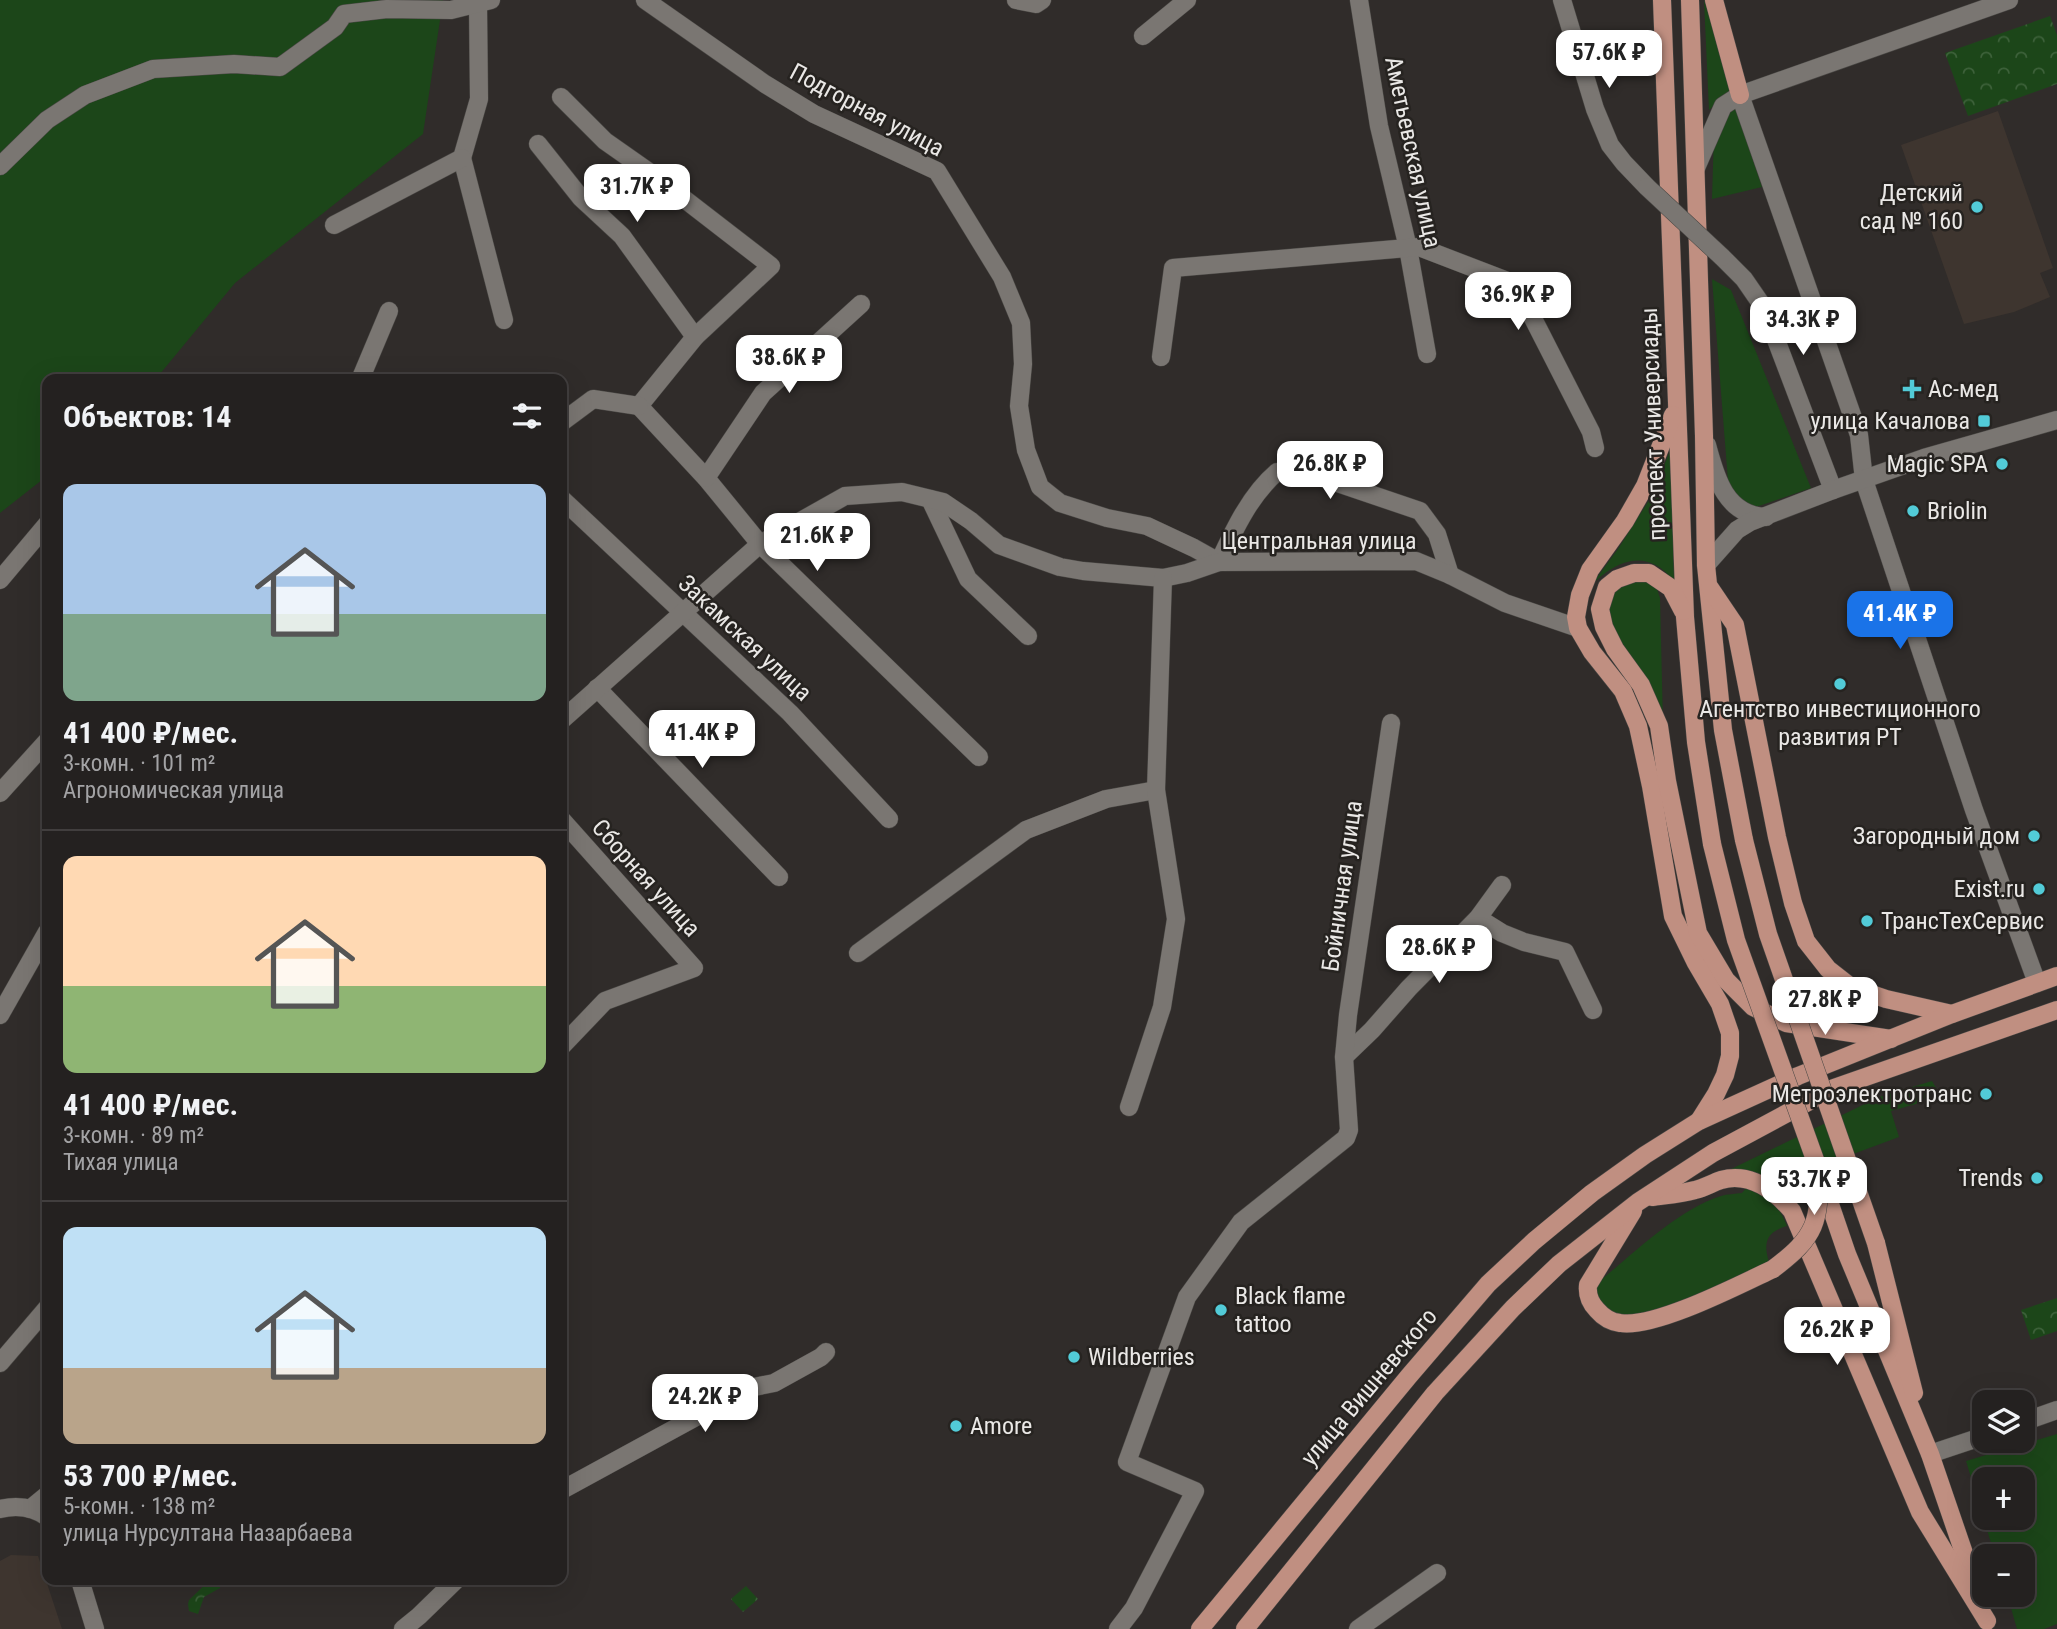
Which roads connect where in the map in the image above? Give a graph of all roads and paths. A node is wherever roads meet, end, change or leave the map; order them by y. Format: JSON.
{"nodes":[{"id":1,"x":645,"y":0,"type":"edge"},
{"id":2,"x":1016,"y":0,"type":"edge"},
{"id":3,"x":1042,"y":0,"type":"edge"},
{"id":4,"x":1187,"y":0,"type":"edge"},
{"id":5,"x":1359,"y":0,"type":"edge"},
{"id":6,"x":1562,"y":0,"type":"edge"},
{"id":7,"x":1662,"y":0,"type":"edge"},
{"id":8,"x":1690,"y":0,"type":"edge"},
{"id":9,"x":1714,"y":0,"type":"edge"},
{"id":10,"x":2010,"y":0,"type":"edge"},
{"id":11,"x":485,"y":2,"type":"edge"},
{"id":12,"x":341,"y":7,"type":"edge"},
{"id":13,"x":1143,"y":36,"type":"dead end"},
{"id":14,"x":1740,"y":95,"type":"junction"},
{"id":15,"x":561,"y":97,"type":"dead end"},
{"id":16,"x":538,"y":144,"type":"dead end"},
{"id":17,"x":461,"y":159,"type":"junction"},
{"id":18,"x":0,"y":166,"type":"edge"},
{"id":19,"x":1696,"y":168,"type":"junction"},
{"id":20,"x":334,"y":225,"type":"dead end"},
{"id":21,"x":1408,"y":248,"type":"junction"},
{"id":22,"x":862,"y":304,"type":"dead end"},
{"id":23,"x":389,"y":312,"type":"dead end"},
{"id":24,"x":504,"y":320,"type":"dead end"},
{"id":25,"x":695,"y":337,"type":"junction"},
{"id":26,"x":1427,"y":354,"type":"dead end"},
{"id":27,"x":1161,"y":357,"type":"dead end"},
{"id":28,"x":363,"y":374,"type":"edge"},
{"id":29,"x":1676,"y":405,"type":"junction"},
{"id":30,"x":639,"y":406,"type":"junction"},
{"id":31,"x":567,"y":418,"type":"edge"},
{"id":32,"x":2057,"y":420,"type":"edge"},
{"id":33,"x":1704,"y":436,"type":"junction"},
{"id":34,"x":1595,"y":447,"type":"dead end"},
{"id":35,"x":706,"y":478,"type":"junction"},
{"id":36,"x":1864,"y":480,"type":"junction"},
{"id":37,"x":1833,"y":490,"type":"junction"},
{"id":38,"x":930,"y":499,"type":"junction"},
{"id":39,"x":567,"y":504,"type":"edge"},
{"id":40,"x":1766,"y":517,"type":"junction"},
{"id":41,"x":42,"y":530,"type":"edge"},
{"id":42,"x":760,"y":544,"type":"junction"},
{"id":43,"x":1219,"y":562,"type":"junction"},
{"id":44,"x":1706,"y":565,"type":"junction"},
{"id":45,"x":1450,"y":575,"type":"junction"},
{"id":46,"x":1163,"y":578,"type":"junction"},
{"id":47,"x":0,"y":580,"type":"edge"},
{"id":48,"x":1707,"y":584,"type":"junction"},
{"id":49,"x":682,"y":613,"type":"junction"},
{"id":50,"x":1685,"y":617,"type":"junction"},
{"id":51,"x":1578,"y":628,"type":"junction"},
{"id":52,"x":1028,"y":636,"type":"dead end"},
{"id":53,"x":597,"y":688,"type":"junction"},
{"id":54,"x":567,"y":715,"type":"edge"},
{"id":55,"x":1391,"y":723,"type":"dead end"},
{"id":56,"x":42,"y":747,"type":"edge"},
{"id":57,"x":979,"y":757,"type":"dead end"},
{"id":58,"x":1156,"y":790,"type":"junction"},
{"id":59,"x":0,"y":793,"type":"edge"},
{"id":60,"x":889,"y":819,"type":"dead end"},
{"id":61,"x":567,"y":826,"type":"edge"},
{"id":62,"x":779,"y":877,"type":"dead end"},
{"id":63,"x":1502,"y":885,"type":"dead end"},
{"id":64,"x":1478,"y":918,"type":"junction"},
{"id":65,"x":42,"y":941,"type":"edge"},
{"id":66,"x":858,"y":953,"type":"dead end"},
{"id":67,"x":2057,"y":976,"type":"edge"},
{"id":68,"x":2037,"y":983,"type":"junction"},
{"id":69,"x":1593,"y":1010,"type":"dead end"},
{"id":70,"x":1952,"y":1014,"type":"junction"},
{"id":71,"x":0,"y":1015,"type":"edge"},
{"id":72,"x":2055,"y":1015,"type":"edge"},
{"id":73,"x":1891,"y":1039,"type":"junction"},
{"id":74,"x":567,"y":1041,"type":"edge"},
{"id":75,"x":1344,"y":1056,"type":"junction"},
{"id":76,"x":1129,"y":1107,"type":"dead end"},
{"id":77,"x":1699,"y":1121,"type":"junction"},
{"id":78,"x":1818,"y":1168,"type":"junction"},
{"id":79,"x":1642,"y":1200,"type":"junction"},
{"id":80,"x":42,"y":1314,"type":"edge"},
{"id":81,"x":827,"y":1352,"type":"dead end"},
{"id":82,"x":0,"y":1363,"type":"edge"},
{"id":83,"x":2057,"y":1410,"type":"edge"},
{"id":84,"x":2035,"y":1418,"type":"edge"},
{"id":85,"x":1972,"y":1440,"type":"edge"},
{"id":86,"x":1930,"y":1454,"type":"junction"},
{"id":87,"x":567,"y":1487,"type":"edge"},
{"id":88,"x":42,"y":1499,"type":"edge"},
{"id":89,"x":0,"y":1509,"type":"edge"},
{"id":90,"x":30,"y":1509,"type":"junction"},
{"id":91,"x":42,"y":1515,"type":"edge"},
{"id":92,"x":1437,"y":1573,"type":"dead end"},
{"id":93,"x":82,"y":1585,"type":"edge"},
{"id":94,"x":451,"y":1585,"type":"edge"},
{"id":95,"x":1988,"y":1625,"type":"edge"},
{"id":96,"x":95,"y":1629,"type":"edge"},
{"id":97,"x":402,"y":1629,"type":"edge"},
{"id":98,"x":1118,"y":1629,"type":"edge"},
{"id":99,"x":1200,"y":1629,"type":"edge"},
{"id":100,"x":1245,"y":1629,"type":"edge"},
{"id":101,"x":1358,"y":1629,"type":"edge"}],
"edges":[{"from":1,"to":43,"type":"street","name":"Подгорная улица"},
{"from":2,"to":3,"type":"street"},
{"from":4,"to":13,"type":"street"},
{"from":5,"to":21,"type":"street","name":"Аметьевская улица"},
{"from":6,"to":37,"type":"street","bridge":true},
{"from":7,"to":29,"type":"main road","name":"проспект Универсиады"},
{"from":8,"to":19,"type":"main road","name":"проспект Универсиады"},
{"from":9,"to":14,"type":"main road"},
{"from":10,"to":14,"type":"street"},
{"from":11,"to":12,"type":"street"},
{"from":11,"to":17,"type":"street"},
{"from":12,"to":18,"type":"street"},
{"from":14,"to":19,"type":"street"},
{"from":14,"to":36,"type":"street"},
{"from":15,"to":25,"type":"street"},
{"from":16,"to":25,"type":"street"},
{"from":17,"to":20,"type":"street"},
{"from":17,"to":24,"type":"street"},
{"from":19,"to":33,"type":"main road","name":"проспект Универсиады"},
{"from":21,"to":26,"type":"street","name":"Аметьевская улица"},
{"from":21,"to":27,"type":"street"},
{"from":21,"to":34,"type":"street"},
{"from":22,"to":35,"type":"street"},
{"from":23,"to":28,"type":"street"},
{"from":25,"to":30,"type":"street"},
{"from":29,"to":50,"type":"main road","name":"проспект Универсиады"},
{"from":29,"to":51,"type":"main road"},
{"from":30,"to":31,"type":"street"},
{"from":30,"to":35,"type":"street"},
{"from":32,"to":36,"type":"street"},
{"from":33,"to":40,"type":"street"},
{"from":33,"to":44,"type":"main road","name":"проспект Универсиады"},
{"from":35,"to":42,"type":"street"},
{"from":36,"to":37,"type":"street"},
{"from":36,"to":68,"type":"street"},
{"from":37,"to":40,"type":"street"},
{"from":38,"to":42,"type":"street","name":"Центральная улица"},
{"from":38,"to":46,"type":"street","name":"Центральная улица"},
{"from":38,"to":52,"type":"street"},
{"from":39,"to":49,"type":"street","name":"Закамская улица"},
{"from":40,"to":44,"type":"street"},
{"from":41,"to":47,"type":"street"},
{"from":42,"to":49,"type":"street","name":"Центральная улица"},
{"from":42,"to":57,"type":"street"},
{"from":43,"to":45,"type":"street","name":"Центральная улица"},
{"from":43,"to":45,"type":"street"},
{"from":43,"to":46,"type":"street","name":"Центральная улица"},
{"from":44,"to":48,"type":"main road","name":"проспект Универсиады"},
{"from":45,"to":51,"type":"street","name":"Центральная улица"},
{"from":46,"to":58,"type":"street"},
{"from":48,"to":70,"type":"main road"},
{"from":48,"to":86,"type":"main road","name":"проспект Универсиады","bridge":true},
{"from":49,"to":53,"type":"street","name":"Центральная улица"},
{"from":49,"to":60,"type":"street","name":"Закамская улица"},
{"from":50,"to":73,"type":"main road"},
{"from":50,"to":78,"type":"main road","name":"проспект Универсиады","bridge":true},
{"from":51,"to":77,"type":"main road"},
{"from":53,"to":54,"type":"street","name":"Центральная улица"},
{"from":53,"to":62,"type":"street"},
{"from":55,"to":75,"type":"street","name":"Бойничная улица"},
{"from":56,"to":59,"type":"street"},
{"from":58,"to":66,"type":"street"},
{"from":58,"to":76,"type":"street"},
{"from":61,"to":74,"type":"street","name":"Сборная улица"},
{"from":63,"to":64,"type":"street"},
{"from":64,"to":69,"type":"street"},
{"from":64,"to":75,"type":"street"},
{"from":65,"to":71,"type":"street"},
{"from":67,"to":68,"type":"main road"},
{"from":68,"to":70,"type":"main road"},
{"from":70,"to":73,"type":"main road"},
{"from":72,"to":79,"type":"main road"},
{"from":73,"to":77,"type":"main road"},
{"from":75,"to":98,"type":"street","name":"Бойничная улица"},
{"from":77,"to":99,"type":"main road","name":"улица Вишневского"},
{"from":78,"to":79,"type":"main road","bridge":true},
{"from":78,"to":86,"type":"main road","name":"проспект Универсиады","bridge":true},
{"from":79,"to":95,"type":"main road"},
{"from":79,"to":100,"type":"main road"},
{"from":80,"to":82,"type":"street"},
{"from":81,"to":87,"type":"street"},
{"from":83,"to":84,"type":"street"},
{"from":85,"to":86,"type":"street"},
{"from":86,"to":95,"type":"main road"},
{"from":88,"to":90,"type":"street"},
{"from":89,"to":90,"type":"street"},
{"from":90,"to":91,"type":"street"},
{"from":92,"to":101,"type":"street"},
{"from":93,"to":96,"type":"street"},
{"from":94,"to":97,"type":"street"}]}
